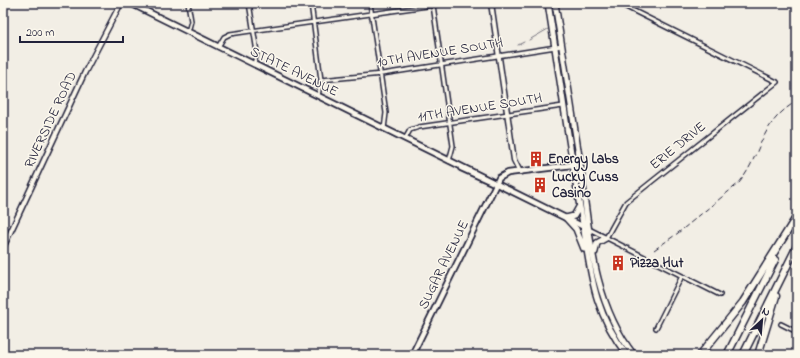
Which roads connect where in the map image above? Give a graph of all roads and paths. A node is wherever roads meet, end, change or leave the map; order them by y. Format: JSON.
{"nodes":[{"id":1,"x":121,"y":3,"type":"edge"},
{"id":2,"x":130,"y":3,"type":"edge"},
{"id":3,"x":188,"y":3,"type":"edge"},
{"id":4,"x":249,"y":3,"type":"edge"},
{"id":5,"x":311,"y":3,"type":"edge"},
{"id":6,"x":370,"y":3,"type":"edge"},
{"id":7,"x":448,"y":3,"type":"edge"},
{"id":8,"x":491,"y":3,"type":"edge"},
{"id":9,"x":548,"y":3,"type":"edge"},
{"id":10,"x":555,"y":3,"type":"edge"},
{"id":11,"x":618,"y":3,"type":"edge"},
{"id":12,"x":433,"y":4,"type":"edge"},
{"id":13,"x":372,"y":14,"type":"junction"},
{"id":14,"x":313,"y":22,"type":"junction"},
{"id":15,"x":188,"y":32,"type":"junction"},
{"id":16,"x":254,"y":32,"type":"junction"},
{"id":17,"x":555,"y":46,"type":"junction"},
{"id":18,"x":562,"y":46,"type":"junction"},
{"id":19,"x":218,"y":47,"type":"junction"},
{"id":20,"x":499,"y":56,"type":"junction"},
{"id":21,"x":254,"y":64,"type":"junction"},
{"id":22,"x":441,"y":64,"type":"junction"},
{"id":23,"x":382,"y":74,"type":"junction"},
{"id":24,"x":321,"y":80,"type":"junction"},
{"id":25,"x":318,"y":96,"type":"junction"},
{"id":26,"x":563,"y":106,"type":"junction"},
{"id":27,"x":508,"y":114,"type":"junction"},
{"id":28,"x":450,"y":124,"type":"junction"},
{"id":29,"x":384,"y":129,"type":"junction"},
{"id":30,"x":405,"y":139,"type":"junction"},
{"id":31,"x":514,"y":160,"type":"junction"},
{"id":32,"x":449,"y":161,"type":"junction"},
{"id":33,"x":580,"y":164,"type":"junction"},
{"id":34,"x":572,"y":165,"type":"junction"},
{"id":35,"x":520,"y":172,"type":"junction"},
{"id":36,"x":510,"y":173,"type":"junction"},
{"id":37,"x":496,"y":183,"type":"junction"},
{"id":38,"x":580,"y":204,"type":"junction"},
{"id":39,"x":797,"y":217,"type":"edge"},
{"id":40,"x":566,"y":218,"type":"junction"},
{"id":41,"x":584,"y":226,"type":"junction"},
{"id":42,"x":590,"y":229,"type":"junction"},
{"id":43,"x":606,"y":238,"type":"junction"},
{"id":44,"x":4,"y":245,"type":"edge"},
{"id":45,"x":797,"y":247,"type":"edge"},
{"id":46,"x":594,"y":257,"type":"junction"},
{"id":47,"x":588,"y":260,"type":"junction"},
{"id":48,"x":682,"y":276,"type":"junction"},
{"id":49,"x":720,"y":295,"type":"dead end"},
{"id":50,"x":781,"y":324,"type":"dead end"},
{"id":51,"x":656,"y":328,"type":"dead end"},
{"id":52,"x":797,"y":332,"type":"edge"},
{"id":53,"x":412,"y":355,"type":"edge"},
{"id":54,"x":627,"y":355,"type":"edge"},
{"id":55,"x":634,"y":355,"type":"edge"},
{"id":56,"x":700,"y":355,"type":"edge"},
{"id":57,"x":727,"y":355,"type":"edge"},
{"id":58,"x":743,"y":355,"type":"edge"},
{"id":59,"x":758,"y":355,"type":"edge"}],
"edges":[{"from":1,"to":44,"type":"street","name":"RIVERSIDE ROAD"},
{"from":2,"to":15,"type":"main road","name":"STATE AVENUE"},
{"from":3,"to":15,"type":"street"},
{"from":4,"to":16,"type":"street"},
{"from":5,"to":14,"type":"street"},
{"from":6,"to":13,"type":"street"},
{"from":7,"to":12,"type":"street"},
{"from":8,"to":20,"type":"street"},
{"from":9,"to":17,"type":"main road"},
{"from":10,"to":18,"type":"main road"},
{"from":11,"to":43,"type":"street","name":"ERIE DRIVE"},
{"from":12,"to":13,"type":"street"},
{"from":12,"to":22,"type":"street"},
{"from":13,"to":14,"type":"street"},
{"from":13,"to":23,"type":"street"},
{"from":14,"to":16,"type":"street"},
{"from":14,"to":24,"type":"street"},
{"from":15,"to":19,"type":"main road","name":"STATE AVENUE"},
{"from":16,"to":19,"type":"street"},
{"from":16,"to":21,"type":"street"},
{"from":17,"to":18,"type":"street","name":"10TH AVENUE SOUTH"},
{"from":17,"to":20,"type":"street","name":"10TH AVENUE SOUTH"},
{"from":17,"to":26,"type":"main road"},
{"from":18,"to":33,"type":"main road"},
{"from":19,"to":21,"type":"main road","name":"STATE AVENUE"},
{"from":20,"to":22,"type":"street","name":"10TH AVENUE SOUTH"},
{"from":20,"to":27,"type":"street"},
{"from":21,"to":25,"type":"main road","name":"STATE AVENUE"},
{"from":22,"to":23,"type":"street","name":"10TH AVENUE SOUTH"},
{"from":22,"to":28,"type":"street"},
{"from":23,"to":24,"type":"street","name":"10TH AVENUE SOUTH"},
{"from":23,"to":29,"type":"street"},
{"from":24,"to":25,"type":"street"},
{"from":25,"to":29,"type":"main road","name":"STATE AVENUE"},
{"from":26,"to":27,"type":"street","name":"11TH AVENUE SOUTH"},
{"from":26,"to":34,"type":"main road"},
{"from":27,"to":28,"type":"street","name":"11TH AVENUE SOUTH"},
{"from":27,"to":31,"type":"street"},
{"from":28,"to":30,"type":"street","name":"11TH AVENUE SOUTH"},
{"from":28,"to":32,"type":"street"},
{"from":29,"to":30,"type":"main road","name":"STATE AVENUE"},
{"from":30,"to":32,"type":"main road","name":"STATE AVENUE"},
{"from":31,"to":35,"type":"street"},
{"from":31,"to":36,"type":"street"},
{"from":32,"to":37,"type":"main road","name":"STATE AVENUE"},
{"from":33,"to":34,"type":"main road"},
{"from":33,"to":42,"type":"main road"},
{"from":34,"to":35,"type":"main road"},
{"from":34,"to":38,"type":"main road"},
{"from":35,"to":36,"type":"main road"},
{"from":36,"to":37,"type":"main road"},
{"from":37,"to":40,"type":"main road","name":"STATE AVENUE"},
{"from":37,"to":53,"type":"main road","name":"SUGAR AVENUE"},
{"from":38,"to":40,"type":"main road"},
{"from":38,"to":41,"type":"main road"},
{"from":39,"to":56,"type":"highway"},
{"from":39,"to":57,"type":"highway"},
{"from":40,"to":41,"type":"main road","name":"STATE AVENUE"},
{"from":40,"to":47,"type":"main road"},
{"from":41,"to":42,"type":"main road","name":"STATE AVENUE"},
{"from":41,"to":47,"type":"main road"},
{"from":42,"to":43,"type":"street"},
{"from":42,"to":46,"type":"main road"},
{"from":43,"to":46,"type":"main road"},
{"from":43,"to":48,"type":"street"},
{"from":45,"to":58,"type":"highway"},
{"from":45,"to":59,"type":"highway"},
{"from":46,"to":55,"type":"main road"},
{"from":47,"to":54,"type":"main road"},
{"from":48,"to":49,"type":"street"},
{"from":48,"to":51,"type":"street"},
{"from":50,"to":52,"type":"street"}]}
